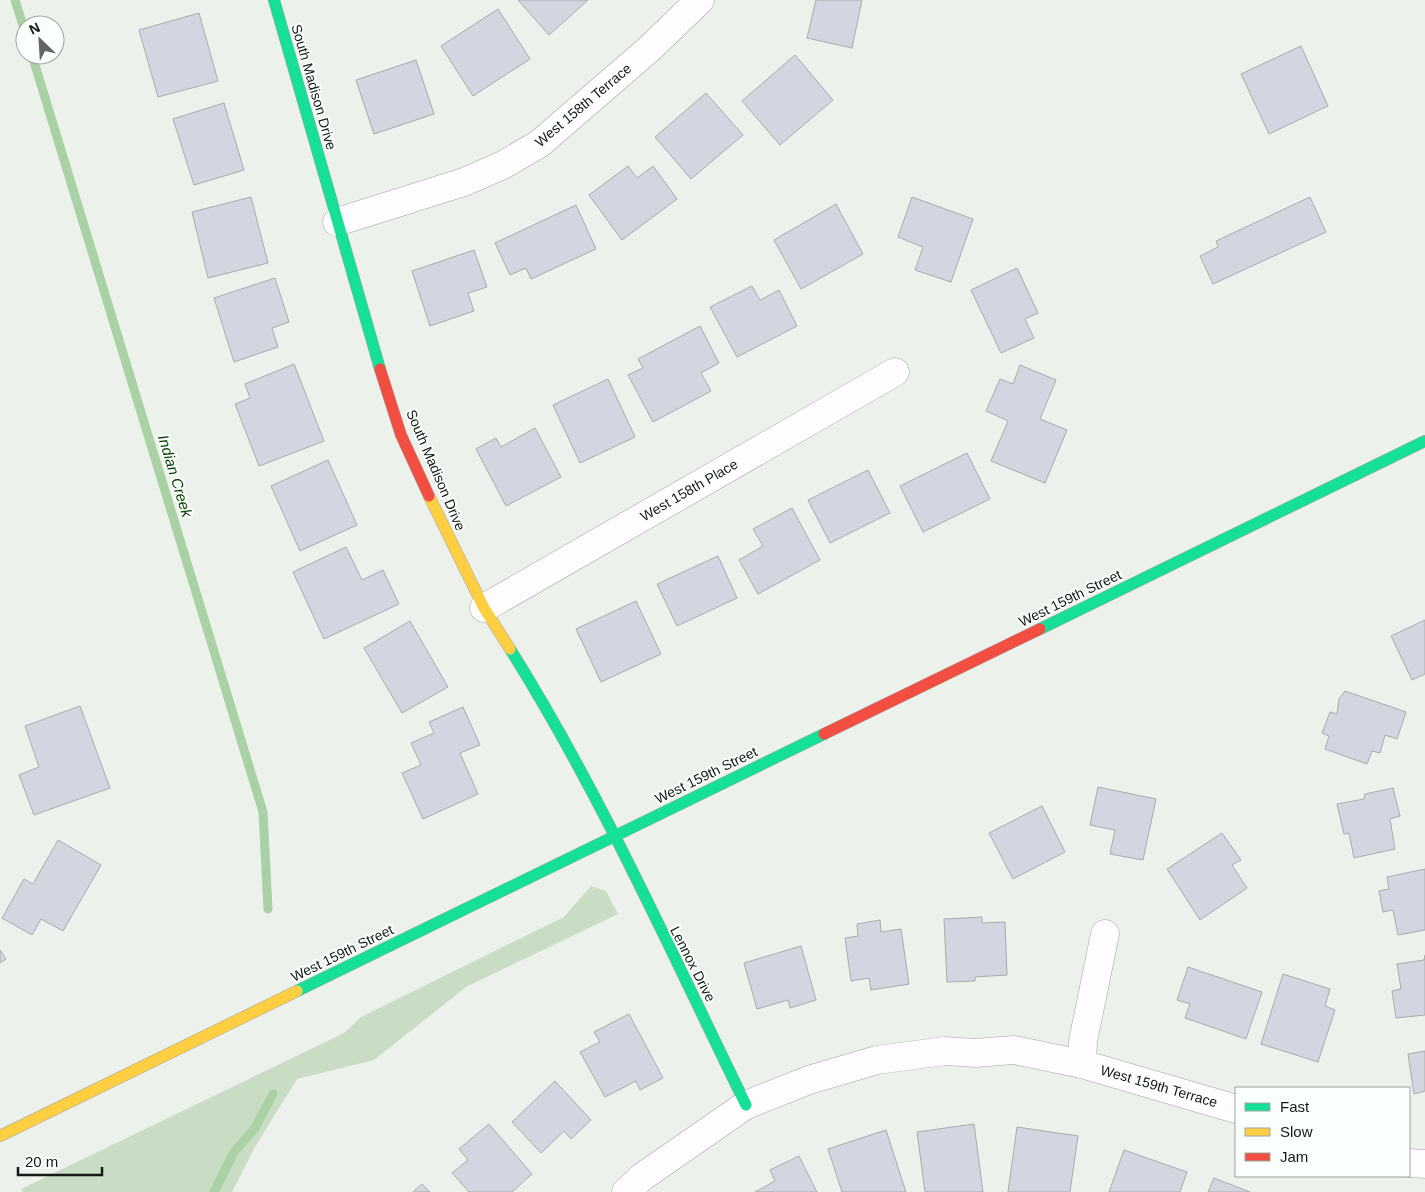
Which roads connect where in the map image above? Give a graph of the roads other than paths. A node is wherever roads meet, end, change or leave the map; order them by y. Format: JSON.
{"nodes":[{"id":1,"x":274,"y":0,"type":"edge"},
{"id":2,"x":700,"y":0,"type":"edge"},
{"id":3,"x":337,"y":222,"type":"junction"},
{"id":4,"x":895,"y":372,"type":"dead end"},
{"id":5,"x":1425,"y":441,"type":"edge"},
{"id":6,"x":484,"y":608,"type":"junction"},
{"id":7,"x":612,"y":837,"type":"junction"},
{"id":8,"x":1105,"y":934,"type":"dead end"},
{"id":9,"x":1082,"y":1064,"type":"junction"},
{"id":10,"x":746,"y":1105,"type":"junction"},
{"id":11,"x":1235,"y":1109,"type":"edge"},
{"id":12,"x":0,"y":1136,"type":"edge"},
{"id":13,"x":1410,"y":1163,"type":"edge"},
{"id":14,"x":1425,"y":1164,"type":"edge"},
{"id":15,"x":626,"y":1192,"type":"edge"}],
"edges":[{"from":1,"to":3,"type":"main road","name":"South Madison Drive"},
{"from":2,"to":3,"type":"street","name":"West 158th Terrace"},
{"from":3,"to":6,"type":"main road","name":"South Madison Drive"},
{"from":4,"to":6,"type":"street","name":"West 158th Place"},
{"from":5,"to":7,"type":"main road","name":"West 159th Street"},
{"from":6,"to":7,"type":"main road","name":"South Madison Drive"},
{"from":7,"to":10,"type":"main road","name":"Lennox Drive"},
{"from":7,"to":12,"type":"main road","name":"West 159th Street"},
{"from":8,"to":9,"type":"street","name":"West 159th Terrace"},
{"from":9,"to":10,"type":"street","name":"West 159th Terrace"},
{"from":9,"to":11,"type":"street","name":"West 159th Terrace"},
{"from":10,"to":15,"type":"street","name":"West 159th Terrace"},
{"from":13,"to":14,"type":"street"}]}
